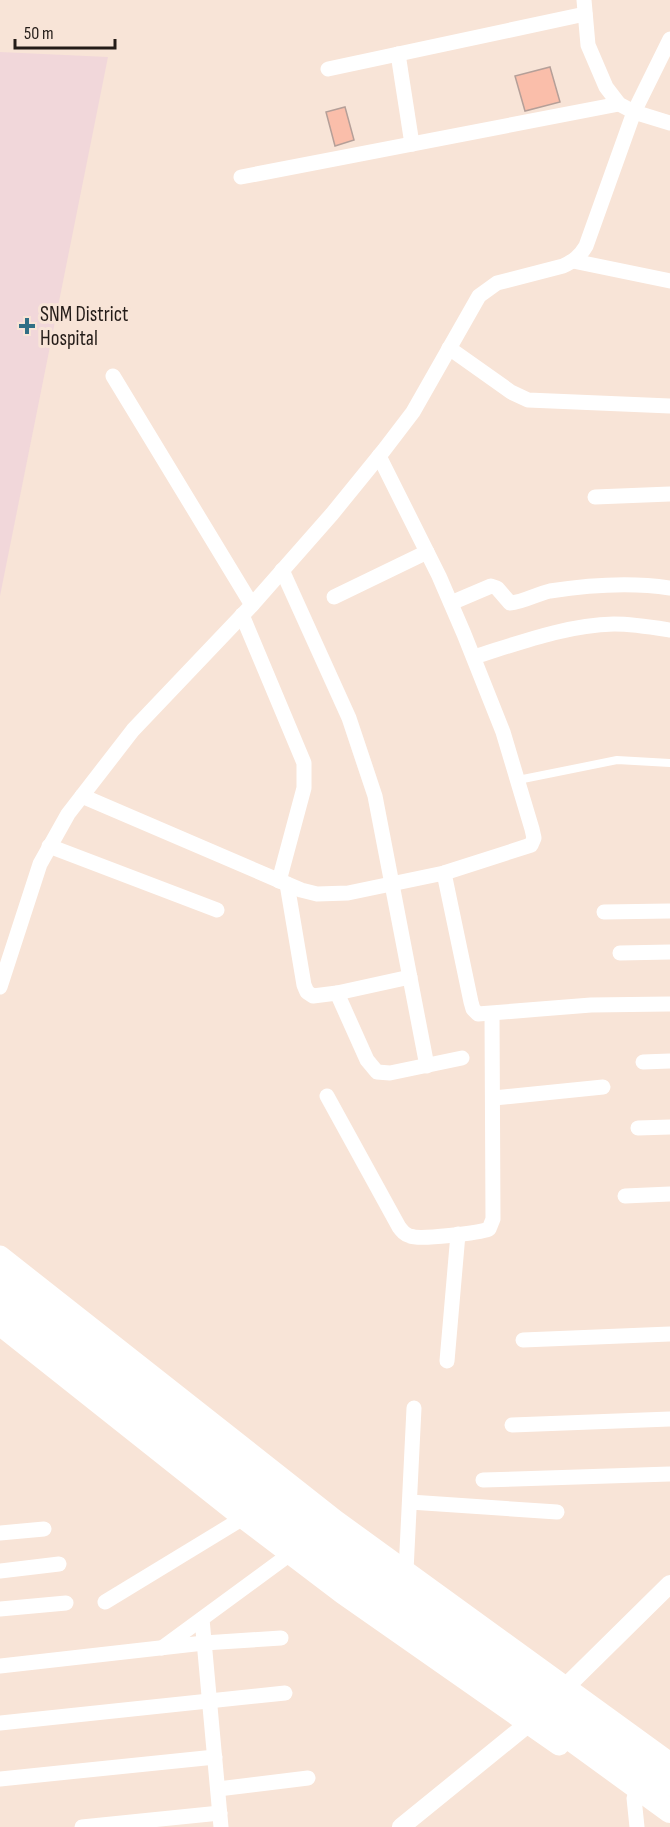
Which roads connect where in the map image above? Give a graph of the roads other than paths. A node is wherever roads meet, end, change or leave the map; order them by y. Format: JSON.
{"nodes":[{"id":1,"x":585,"y":7,"type":"edge"},
{"id":2,"x":670,"y":39,"type":"edge"},
{"id":3,"x":398,"y":54,"type":"junction"},
{"id":4,"x":665,"y":62,"type":"edge"},
{"id":5,"x":328,"y":69,"type":"dead end"},
{"id":6,"x":618,"y":104,"type":"junction"},
{"id":7,"x":634,"y":112,"type":"junction"},
{"id":8,"x":670,"y":123,"type":"edge"},
{"id":9,"x":412,"y":144,"type":"junction"},
{"id":10,"x":241,"y":177,"type":"dead end"},
{"id":11,"x":573,"y":261,"type":"junction"},
{"id":12,"x":670,"y":281,"type":"edge"},
{"id":13,"x":448,"y":348,"type":"junction"},
{"id":14,"x":113,"y":376,"type":"dead end"},
{"id":15,"x":670,"y":405,"type":"edge"},
{"id":16,"x":379,"y":456,"type":"junction"},
{"id":17,"x":670,"y":494,"type":"edge"},
{"id":18,"x":595,"y":497,"type":"dead end"},
{"id":19,"x":428,"y":552,"type":"junction"},
{"id":20,"x":282,"y":570,"type":"junction"},
{"id":21,"x":670,"y":588,"type":"edge"},
{"id":22,"x":334,"y":597,"type":"dead end"},
{"id":23,"x":452,"y":603,"type":"junction"},
{"id":24,"x":247,"y":610,"type":"junction"},
{"id":25,"x":670,"y":630,"type":"edge"},
{"id":26,"x":474,"y":657,"type":"junction"},
{"id":27,"x":670,"y":763,"type":"edge"},
{"id":28,"x":518,"y":780,"type":"junction"},
{"id":29,"x":82,"y":796,"type":"junction"},
{"id":30,"x":49,"y":846,"type":"junction"},
{"id":31,"x":444,"y":873,"type":"junction"},
{"id":32,"x":283,"y":882,"type":"junction"},
{"id":33,"x":394,"y":884,"type":"junction"},
{"id":34,"x":217,"y":910,"type":"dead end"},
{"id":35,"x":670,"y":911,"type":"edge"},
{"id":36,"x":603,"y":912,"type":"dead end"},
{"id":37,"x":670,"y":952,"type":"edge"},
{"id":38,"x":620,"y":953,"type":"dead end"},
{"id":39,"x":410,"y":977,"type":"junction"},
{"id":40,"x":0,"y":987,"type":"edge"},
{"id":41,"x":337,"y":993,"type":"junction"},
{"id":42,"x":670,"y":1004,"type":"edge"},
{"id":43,"x":492,"y":1014,"type":"junction"},
{"id":44,"x":462,"y":1058,"type":"dead end"},
{"id":45,"x":670,"y":1061,"type":"edge"},
{"id":46,"x":643,"y":1062,"type":"dead end"},
{"id":47,"x":427,"y":1066,"type":"junction"},
{"id":48,"x":603,"y":1088,"type":"dead end"},
{"id":49,"x":327,"y":1096,"type":"dead end"},
{"id":50,"x":494,"y":1098,"type":"junction"},
{"id":51,"x":670,"y":1127,"type":"edge"},
{"id":52,"x":638,"y":1128,"type":"dead end"},
{"id":53,"x":670,"y":1194,"type":"edge"},
{"id":54,"x":625,"y":1196,"type":"dead end"},
{"id":55,"x":458,"y":1234,"type":"junction"},
{"id":56,"x":0,"y":1256,"type":"edge"},
{"id":57,"x":0,"y":1278,"type":"edge"},
{"id":58,"x":0,"y":1305,"type":"edge"},
{"id":59,"x":0,"y":1325,"type":"edge"},
{"id":60,"x":670,"y":1334,"type":"edge"},
{"id":61,"x":523,"y":1340,"type":"dead end"},
{"id":62,"x":447,"y":1361,"type":"dead end"},
{"id":63,"x":414,"y":1407,"type":"dead end"},
{"id":64,"x":670,"y":1419,"type":"edge"},
{"id":65,"x":512,"y":1425,"type":"dead end"},
{"id":66,"x":670,"y":1474,"type":"edge"},
{"id":67,"x":483,"y":1480,"type":"dead end"},
{"id":68,"x":410,"y":1502,"type":"junction"},
{"id":69,"x":260,"y":1509,"type":"junction"},
{"id":70,"x":557,"y":1512,"type":"dead end"},
{"id":71,"x":44,"y":1529,"type":"dead end"},
{"id":72,"x":0,"y":1533,"type":"edge"},
{"id":73,"x":290,"y":1554,"type":"junction"},
{"id":74,"x":59,"y":1564,"type":"dead end"},
{"id":75,"x":0,"y":1571,"type":"edge"},
{"id":76,"x":406,"y":1571,"type":"junction"},
{"id":77,"x":670,"y":1584,"type":"edge"},
{"id":78,"x":105,"y":1602,"type":"dead end"},
{"id":79,"x":66,"y":1603,"type":"dead end"},
{"id":80,"x":0,"y":1609,"type":"edge"},
{"id":81,"x":202,"y":1618,"type":"junction"},
{"id":82,"x":281,"y":1638,"type":"dead end"},
{"id":83,"x":204,"y":1643,"type":"junction"},
{"id":84,"x":161,"y":1649,"type":"junction"},
{"id":85,"x":0,"y":1666,"type":"edge"},
{"id":86,"x":566,"y":1687,"type":"junction"},
{"id":87,"x":285,"y":1693,"type":"dead end"},
{"id":88,"x":210,"y":1701,"type":"junction"},
{"id":89,"x":529,"y":1723,"type":"junction"},
{"id":90,"x":0,"y":1724,"type":"edge"},
{"id":91,"x":215,"y":1756,"type":"junction"},
{"id":92,"x":670,"y":1763,"type":"edge"},
{"id":93,"x":308,"y":1778,"type":"dead end"},
{"id":94,"x":0,"y":1779,"type":"edge"},
{"id":95,"x":670,"y":1784,"type":"edge"},
{"id":96,"x":218,"y":1789,"type":"junction"},
{"id":97,"x":634,"y":1798,"type":"junction"},
{"id":98,"x":670,"y":1812,"type":"edge"},
{"id":99,"x":221,"y":1820,"type":"edge"},
{"id":100,"x":670,"y":1823,"type":"edge"},
{"id":101,"x":82,"y":1827,"type":"edge"},
{"id":102,"x":401,"y":1827,"type":"edge"},
{"id":103,"x":637,"y":1827,"type":"edge"}],
"edges":[{"from":1,"to":3,"type":"street"},
{"from":1,"to":6,"type":"street"},
{"from":2,"to":4,"type":"street"},
{"from":3,"to":5,"type":"street"},
{"from":3,"to":9,"type":"street"},
{"from":4,"to":7,"type":"street"},
{"from":6,"to":7,"type":"street"},
{"from":6,"to":9,"type":"street"},
{"from":7,"to":8,"type":"street"},
{"from":7,"to":11,"type":"street"},
{"from":9,"to":10,"type":"street"},
{"from":11,"to":12,"type":"street"},
{"from":11,"to":13,"type":"street"},
{"from":13,"to":15,"type":"street"},
{"from":13,"to":16,"type":"street"},
{"from":14,"to":24,"type":"street"},
{"from":16,"to":19,"type":"street"},
{"from":16,"to":20,"type":"street"},
{"from":17,"to":18,"type":"street"},
{"from":19,"to":22,"type":"street"},
{"from":19,"to":23,"type":"street"},
{"from":20,"to":24,"type":"street"},
{"from":20,"to":33,"type":"street"},
{"from":21,"to":23,"type":"street"},
{"from":23,"to":26,"type":"street"},
{"from":24,"to":29,"type":"street"},
{"from":24,"to":32,"type":"street"},
{"from":25,"to":26,"type":"street"},
{"from":26,"to":28,"type":"street"},
{"from":27,"to":28,"type":"lane"},
{"from":28,"to":31,"type":"street"},
{"from":29,"to":30,"type":"street"},
{"from":29,"to":32,"type":"street"},
{"from":30,"to":34,"type":"street"},
{"from":30,"to":40,"type":"street"},
{"from":31,"to":33,"type":"street"},
{"from":31,"to":43,"type":"street"},
{"from":32,"to":33,"type":"street"},
{"from":32,"to":41,"type":"street"},
{"from":33,"to":39,"type":"street"},
{"from":35,"to":36,"type":"street"},
{"from":37,"to":38,"type":"street"},
{"from":39,"to":41,"type":"street"},
{"from":39,"to":47,"type":"street"},
{"from":41,"to":47,"type":"street"},
{"from":42,"to":43,"type":"street"},
{"from":43,"to":50,"type":"street"},
{"from":44,"to":47,"type":"street"},
{"from":45,"to":46,"type":"street"},
{"from":48,"to":50,"type":"street"},
{"from":49,"to":55,"type":"street"},
{"from":50,"to":55,"type":"street"},
{"from":51,"to":52,"type":"street"},
{"from":53,"to":54,"type":"street"},
{"from":55,"to":62,"type":"street"},
{"from":56,"to":76,"type":"main road"},
{"from":57,"to":69,"type":"main road"},
{"from":58,"to":69,"type":"main road"},
{"from":59,"to":69,"type":"main road"},
{"from":60,"to":61,"type":"street"},
{"from":63,"to":68,"type":"street"},
{"from":64,"to":65,"type":"street"},
{"from":66,"to":67,"type":"street"},
{"from":68,"to":70,"type":"street"},
{"from":68,"to":76,"type":"street"},
{"from":69,"to":73,"type":"main road"},
{"from":69,"to":78,"type":"street"},
{"from":69,"to":95,"type":"main road"},
{"from":69,"to":98,"type":"main road"},
{"from":71,"to":72,"type":"street"},
{"from":73,"to":81,"type":"street"},
{"from":73,"to":89,"type":"main road"},
{"from":74,"to":75,"type":"street"},
{"from":76,"to":86,"type":"main road"},
{"from":77,"to":86,"type":"street"},
{"from":79,"to":80,"type":"street"},
{"from":81,"to":83,"type":"street"},
{"from":81,"to":84,"type":"street"},
{"from":82,"to":83,"type":"street"},
{"from":83,"to":84,"type":"street"},
{"from":83,"to":88,"type":"street"},
{"from":84,"to":85,"type":"street"},
{"from":86,"to":89,"type":"street"},
{"from":86,"to":92,"type":"main road"},
{"from":87,"to":88,"type":"street"},
{"from":88,"to":90,"type":"street"},
{"from":88,"to":91,"type":"street"},
{"from":89,"to":97,"type":"main road"},
{"from":89,"to":102,"type":"street"},
{"from":91,"to":94,"type":"street"},
{"from":91,"to":96,"type":"street"},
{"from":93,"to":96,"type":"street"},
{"from":96,"to":99,"type":"street"},
{"from":97,"to":100,"type":"main road"},
{"from":97,"to":103,"type":"street"},
{"from":99,"to":101,"type":"street"}]}
